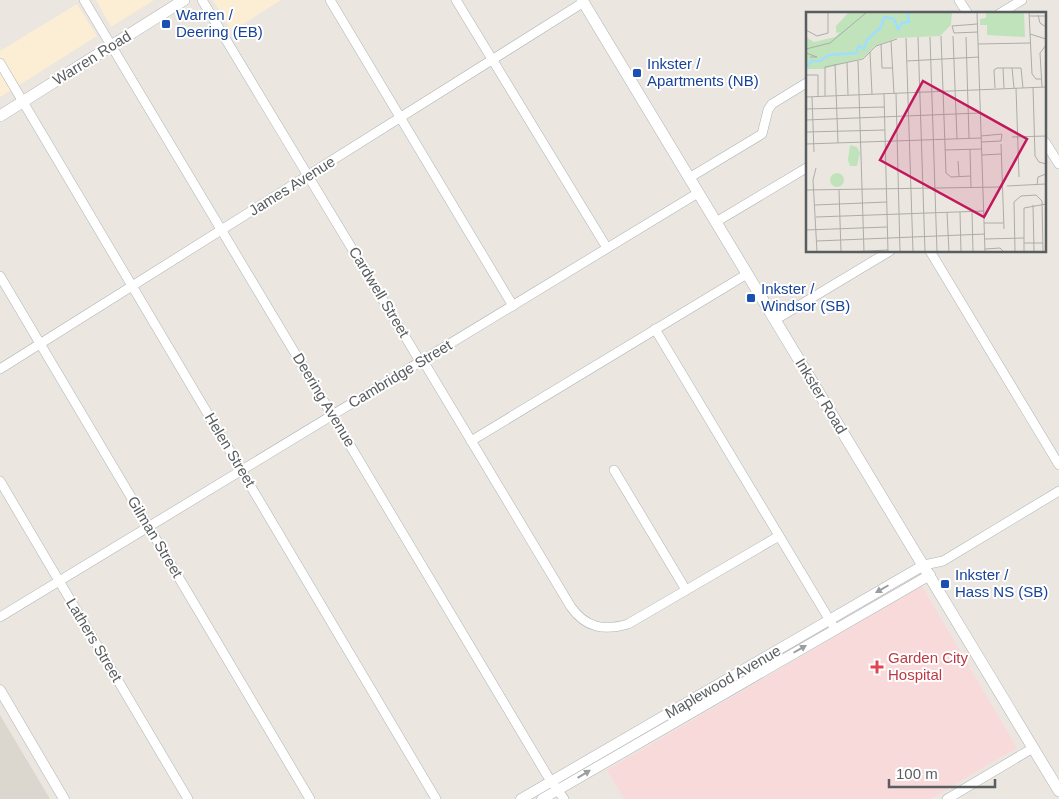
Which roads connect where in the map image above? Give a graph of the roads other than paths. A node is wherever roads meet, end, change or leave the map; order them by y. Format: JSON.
{"nodes":[{"id":1,"x":84,"y":0,"type":"edge"},
{"id":2,"x":184,"y":0,"type":"edge"},
{"id":3,"x":202,"y":0,"type":"edge"},
{"id":4,"x":330,"y":0,"type":"edge"},
{"id":5,"x":456,"y":0,"type":"edge"},
{"id":6,"x":960,"y":0,"type":"edge"},
{"id":7,"x":1022,"y":0,"type":"edge"},
{"id":8,"x":583,"y":1,"type":"edge"},
{"id":9,"x":967,"y":12,"type":"edge"},
{"id":10,"x":1002,"y":12,"type":"edge"},
{"id":11,"x":112,"y":45,"type":"junction"},
{"id":12,"x":492,"y":60,"type":"junction"},
{"id":13,"x":0,"y":63,"type":"edge"},
{"id":14,"x":806,"y":83,"type":"edge"},
{"id":15,"x":23,"y":101,"type":"junction"},
{"id":16,"x":0,"y":116,"type":"edge"},
{"id":17,"x":400,"y":118,"type":"junction"},
{"id":18,"x":1046,"y":144,"type":"edge"},
{"id":19,"x":1059,"y":164,"type":"edge"},
{"id":20,"x":806,"y":169,"type":"edge"},
{"id":21,"x":308,"y":175,"type":"junction"},
{"id":22,"x":690,"y":178,"type":"junction"},
{"id":23,"x":698,"y":193,"type":"junction"},
{"id":24,"x":716,"y":222,"type":"junction"},
{"id":25,"x":222,"y":229,"type":"junction"},
{"id":26,"x":607,"y":248,"type":"junction"},
{"id":27,"x":888,"y":252,"type":"edge"},
{"id":28,"x":931,"y":252,"type":"edge"},
{"id":29,"x":747,"y":274,"type":"junction"},
{"id":30,"x":0,"y":276,"type":"edge"},
{"id":31,"x":133,"y":286,"type":"junction"},
{"id":32,"x":513,"y":306,"type":"junction"},
{"id":33,"x":775,"y":320,"type":"junction"},
{"id":34,"x":654,"y":329,"type":"junction"},
{"id":35,"x":40,"y":344,"type":"junction"},
{"id":36,"x":422,"y":361,"type":"junction"},
{"id":37,"x":0,"y":369,"type":"edge"},
{"id":38,"x":333,"y":415,"type":"junction"},
{"id":39,"x":471,"y":441,"type":"junction"},
{"id":40,"x":1059,"y":465,"type":"edge"},
{"id":41,"x":614,"y":470,"type":"dead end"},
{"id":42,"x":242,"y":471,"type":"junction"},
{"id":43,"x":0,"y":481,"type":"edge"},
{"id":44,"x":1059,"y":491,"type":"edge"},
{"id":45,"x":149,"y":527,"type":"junction"},
{"id":46,"x":779,"y":536,"type":"junction"},
{"id":47,"x":927,"y":570,"type":"junction"},
{"id":48,"x":59,"y":581,"type":"junction"},
{"id":49,"x":686,"y":590,"type":"junction"},
{"id":50,"x":0,"y":617,"type":"edge"},
{"id":51,"x":832,"y":625,"type":"junction"},
{"id":52,"x":0,"y":690,"type":"edge"},
{"id":53,"x":1033,"y":748,"type":"junction"},
{"id":54,"x":558,"y":790,"type":"edge"},
{"id":55,"x":1059,"y":791,"type":"edge"},
{"id":56,"x":64,"y":799,"type":"edge"},
{"id":57,"x":188,"y":799,"type":"edge"},
{"id":58,"x":310,"y":799,"type":"edge"},
{"id":59,"x":436,"y":799,"type":"edge"},
{"id":60,"x":521,"y":799,"type":"edge"},
{"id":61,"x":542,"y":799,"type":"edge"},
{"id":62,"x":947,"y":799,"type":"edge"}],
"edges":[{"from":1,"to":11,"type":"street","name":"Deering Avenue"},
{"from":2,"to":11,"type":"main road","name":"Warren Road"},
{"from":3,"to":21,"type":"street","name":"Cardwell Street"},
{"from":4,"to":17,"type":"street"},
{"from":5,"to":12,"type":"street"},
{"from":6,"to":9,"type":"street"},
{"from":7,"to":10,"type":"street"},
{"from":8,"to":12,"type":"street","name":"James Avenue"},
{"from":8,"to":22,"type":"main road","name":"Inkster Road"},
{"from":11,"to":15,"type":"main road","name":"Warren Road"},
{"from":11,"to":25,"type":"street","name":"Deering Avenue"},
{"from":12,"to":17,"type":"street","name":"James Avenue"},
{"from":12,"to":26,"type":"street"},
{"from":13,"to":15,"type":"street","name":"Helen Street"},
{"from":14,"to":22,"type":"street"},
{"from":15,"to":16,"type":"main road","name":"Warren Road"},
{"from":15,"to":31,"type":"street","name":"Helen Street"},
{"from":17,"to":21,"type":"street","name":"James Avenue"},
{"from":17,"to":32,"type":"street"},
{"from":18,"to":19,"type":"street"},
{"from":20,"to":24,"type":"street"},
{"from":21,"to":25,"type":"street","name":"James Avenue"},
{"from":21,"to":36,"type":"street","name":"Cardwell Street"},
{"from":22,"to":23,"type":"main road","name":"Inkster Road"},
{"from":23,"to":24,"type":"main road","name":"Inkster Road"},
{"from":23,"to":26,"type":"street","name":"Cambridge Street"},
{"from":24,"to":29,"type":"main road","name":"Inkster Road"},
{"from":25,"to":31,"type":"street","name":"James Avenue"},
{"from":25,"to":38,"type":"street","name":"Deering Avenue"},
{"from":26,"to":32,"type":"street","name":"Cambridge Street"},
{"from":27,"to":33,"type":"street"},
{"from":28,"to":40,"type":"street"},
{"from":29,"to":33,"type":"main road","name":"Inkster Road"},
{"from":29,"to":34,"type":"street"},
{"from":30,"to":35,"type":"street","name":"Gilman Street"},
{"from":31,"to":35,"type":"street","name":"James Avenue"},
{"from":31,"to":42,"type":"street","name":"Helen Street"},
{"from":32,"to":36,"type":"street","name":"Cambridge Street"},
{"from":33,"to":47,"type":"main road","name":"Inkster Road"},
{"from":34,"to":39,"type":"street"},
{"from":34,"to":46,"type":"street"},
{"from":35,"to":37,"type":"street","name":"James Avenue"},
{"from":35,"to":45,"type":"street","name":"Gilman Street"},
{"from":36,"to":38,"type":"street","name":"Cambridge Street"},
{"from":36,"to":39,"type":"street","name":"Cardwell Street"},
{"from":38,"to":42,"type":"street","name":"Cambridge Street"},
{"from":38,"to":54,"type":"street","name":"Deering Avenue"},
{"from":39,"to":49,"type":"street","name":"Cardwell Street"},
{"from":41,"to":49,"type":"street"},
{"from":42,"to":45,"type":"street","name":"Cambridge Street"},
{"from":42,"to":59,"type":"street","name":"Helen Street"},
{"from":43,"to":48,"type":"street","name":"Lathers Street"},
{"from":44,"to":47,"type":"street"},
{"from":45,"to":48,"type":"street","name":"Cambridge Street"},
{"from":45,"to":58,"type":"street","name":"Gilman Street"},
{"from":46,"to":49,"type":"street"},
{"from":46,"to":51,"type":"street"},
{"from":47,"to":51,"type":"street","name":"Maplewood Avenue"},
{"from":47,"to":53,"type":"main road","name":"Inkster Road"},
{"from":48,"to":50,"type":"street","name":"Cambridge Street"},
{"from":48,"to":57,"type":"street","name":"Lathers Street"},
{"from":51,"to":54,"type":"street","name":"Maplewood Avenue"},
{"from":52,"to":56,"type":"street"},
{"from":53,"to":55,"type":"main road","name":"Inkster Road"},
{"from":53,"to":62,"type":"street"},
{"from":54,"to":60,"type":"street","name":"Maplewood Avenue"},
{"from":54,"to":61,"type":"street","name":"Maplewood Avenue"}]}
